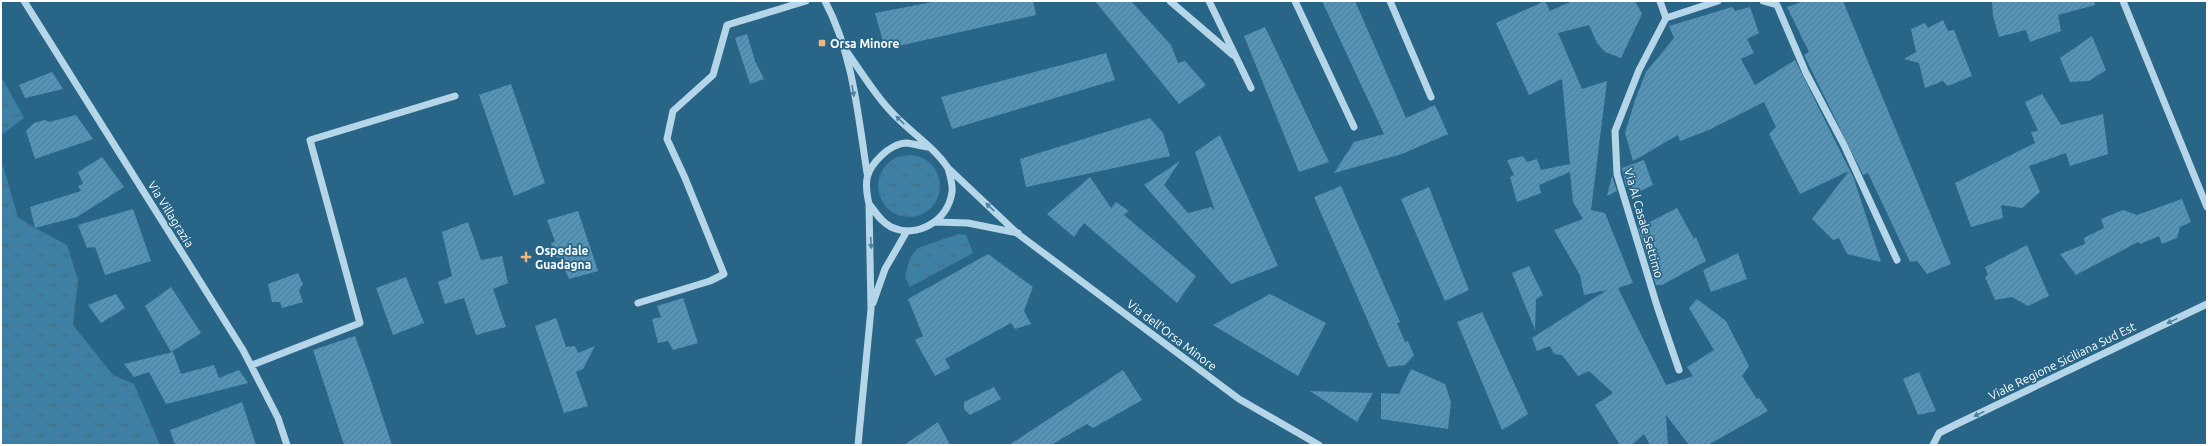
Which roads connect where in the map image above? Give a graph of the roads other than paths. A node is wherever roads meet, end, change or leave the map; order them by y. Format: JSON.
{"nodes":[{"id":1,"x":24,"y":1,"type":"edge"},
{"id":2,"x":806,"y":1,"type":"edge"},
{"id":3,"x":825,"y":1,"type":"edge"},
{"id":4,"x":1170,"y":1,"type":"edge"},
{"id":5,"x":1209,"y":1,"type":"edge"},
{"id":6,"x":1295,"y":1,"type":"edge"},
{"id":7,"x":1390,"y":1,"type":"edge"},
{"id":8,"x":1660,"y":1,"type":"edge"},
{"id":9,"x":1718,"y":1,"type":"edge"},
{"id":10,"x":1764,"y":1,"type":"edge"},
{"id":11,"x":2122,"y":1,"type":"edge"},
{"id":12,"x":1666,"y":18,"type":"junction"},
{"id":13,"x":847,"y":52,"type":"junction"},
{"id":14,"x":1236,"y":57,"type":"junction"},
{"id":15,"x":1251,"y":88,"type":"dead end"},
{"id":16,"x":456,"y":96,"type":"dead end"},
{"id":17,"x":1431,"y":97,"type":"dead end"},
{"id":18,"x":1354,"y":126,"type":"dead end"},
{"id":19,"x":928,"y":147,"type":"junction"},
{"id":20,"x":948,"y":168,"type":"junction"},
{"id":21,"x":868,"y":174,"type":"junction"},
{"id":22,"x":869,"y":204,"type":"junction"},
{"id":23,"x":2207,"y":207,"type":"edge"},
{"id":24,"x":935,"y":222,"type":"junction"},
{"id":25,"x":907,"y":231,"type":"junction"},
{"id":26,"x":1018,"y":234,"type":"junction"},
{"id":27,"x":1897,"y":260,"type":"dead end"},
{"id":28,"x":638,"y":303,"type":"dead end"},
{"id":29,"x":2207,"y":304,"type":"edge"},
{"id":30,"x":871,"y":309,"type":"junction"},
{"id":31,"x":252,"y":365,"type":"junction"},
{"id":32,"x":1679,"y":370,"type":"dead end"},
{"id":33,"x":1315,"y":444,"type":"edge"},
{"id":34,"x":287,"y":445,"type":"edge"},
{"id":35,"x":858,"y":445,"type":"edge"},
{"id":36,"x":1933,"y":445,"type":"edge"}],
"edges":[{"from":1,"to":31,"type":"street","name":"Via Villagrazia"},
{"from":2,"to":28,"type":"street"},
{"from":3,"to":13,"type":"street"},
{"from":4,"to":14,"type":"street"},
{"from":5,"to":14,"type":"street"},
{"from":6,"to":18,"type":"street"},
{"from":7,"to":17,"type":"street"},
{"from":8,"to":12,"type":"street"},
{"from":9,"to":12,"type":"street"},
{"from":10,"to":27,"type":"street"},
{"from":11,"to":23,"type":"street"},
{"from":12,"to":32,"type":"street","name":"Via Al Casale Settimo"},
{"from":19,"to":13,"type":"street","one_way":true},
{"from":13,"to":21,"type":"street","one_way":true},
{"from":14,"to":15,"type":"street"},
{"from":16,"to":31,"type":"street"},
{"from":19,"to":20,"type":"street"},
{"from":19,"to":21,"type":"street"},
{"from":20,"to":24,"type":"street"},
{"from":26,"to":20,"type":"street","name":"Via dell'Orsa Minore","one_way":true},
{"from":21,"to":22,"type":"street"},
{"from":22,"to":25,"type":"street"},
{"from":22,"to":30,"type":"street","one_way":true},
{"from":24,"to":25,"type":"street"},
{"from":24,"to":26,"type":"street"},
{"from":25,"to":30,"type":"street"},
{"from":26,"to":33,"type":"street","name":"Via dell'Orsa Minore"},
{"from":29,"to":36,"type":"street","name":"Viale Regione Siciliana Sud Est","one_way":true},
{"from":30,"to":35,"type":"street"},
{"from":31,"to":34,"type":"street","name":"Via Villagrazia"}]}
